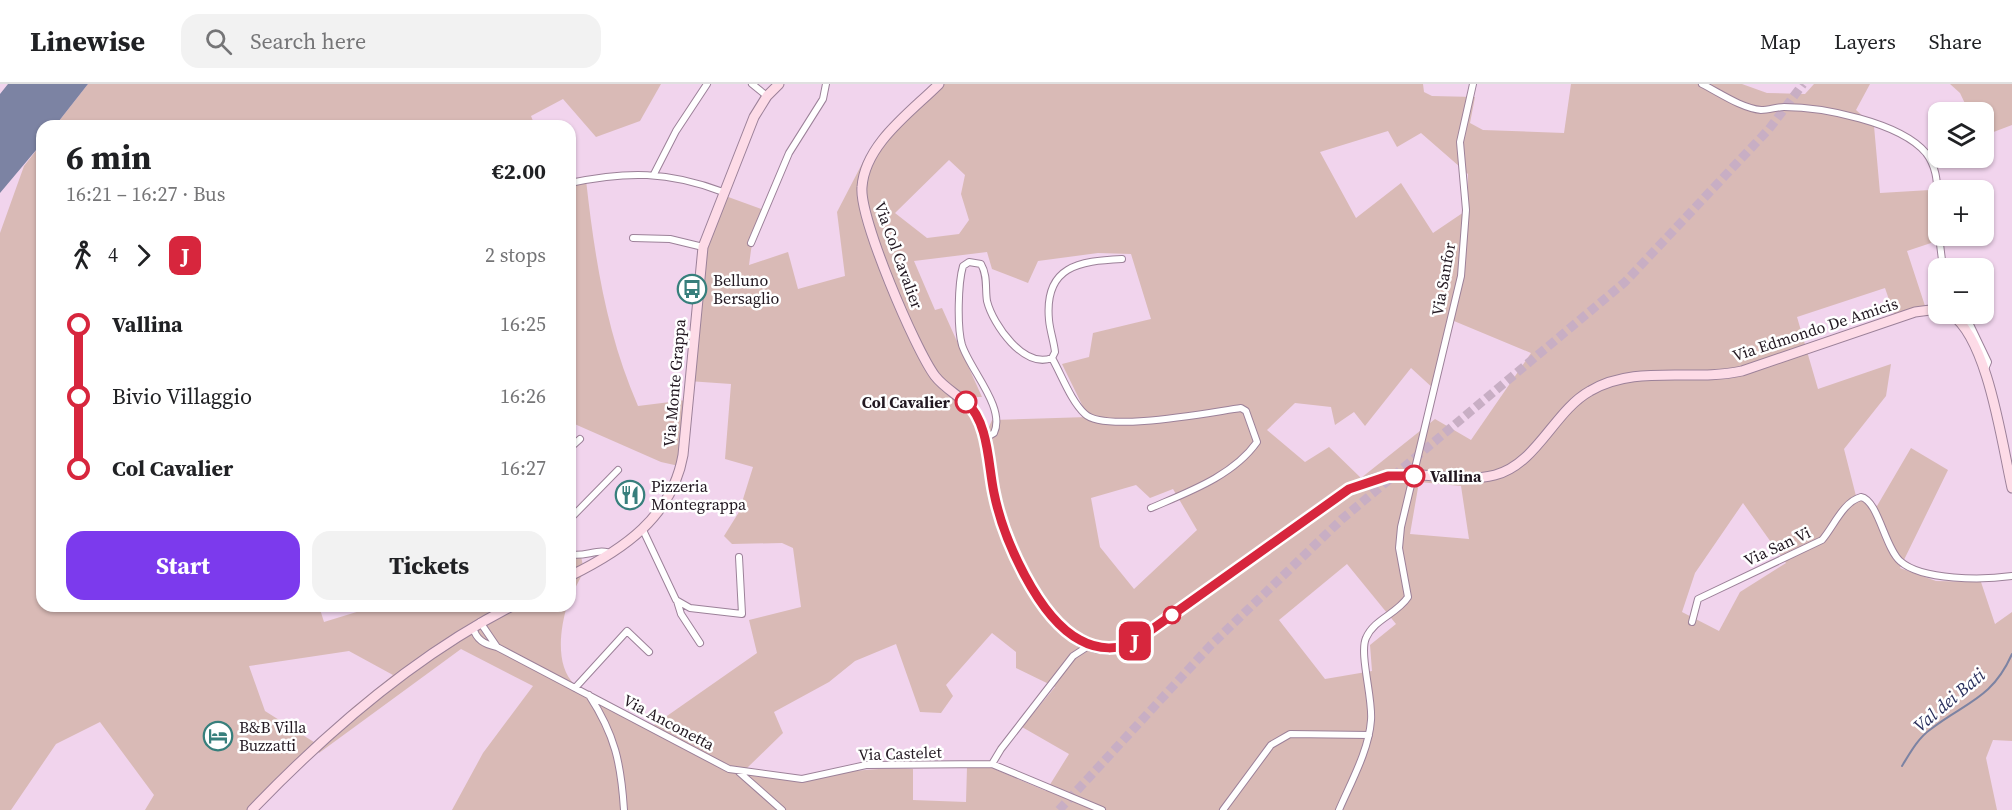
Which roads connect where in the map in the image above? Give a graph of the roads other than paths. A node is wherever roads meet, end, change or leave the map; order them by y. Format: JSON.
{"nodes":[{"id":1,"x":707,"y":84,"type":"edge"},
{"id":2,"x":752,"y":84,"type":"edge"},
{"id":3,"x":779,"y":84,"type":"edge"},
{"id":4,"x":826,"y":84,"type":"edge"},
{"id":5,"x":939,"y":84,"type":"edge"},
{"id":6,"x":1473,"y":84,"type":"edge"},
{"id":7,"x":1702,"y":84,"type":"edge"},
{"id":8,"x":766,"y":96,"type":"junction"},
{"id":9,"x":654,"y":174,"type":"junction"},
{"id":10,"x":1935,"y":180,"type":"edge"},
{"id":11,"x":576,"y":182,"type":"edge"},
{"id":12,"x":723,"y":192,"type":"junction"},
{"id":13,"x":633,"y":238,"type":"dead end"},
{"id":14,"x":752,"y":243,"type":"dead end"},
{"id":15,"x":703,"y":247,"type":"junction"},
{"id":16,"x":1122,"y":259,"type":"dead end"},
{"id":17,"x":1928,"y":310,"type":"edge"},
{"id":18,"x":1960,"y":324,"type":"edge"},
{"id":19,"x":1970,"y":324,"type":"edge"},
{"id":20,"x":1052,"y":358,"type":"junction"},
{"id":21,"x":1984,"y":369,"type":"junction"},
{"id":22,"x":580,"y":439,"type":"dead end"},
{"id":23,"x":984,"y":440,"type":"junction"},
{"id":24,"x":576,"y":443,"type":"edge"},
{"id":25,"x":618,"y":470,"type":"dead end"},
{"id":26,"x":1414,"y":476,"type":"junction"},
{"id":27,"x":2012,"y":488,"type":"edge"},
{"id":28,"x":1151,"y":508,"type":"dead end"},
{"id":29,"x":576,"y":513,"type":"edge"},
{"id":30,"x":643,"y":530,"type":"junction"},
{"id":31,"x":576,"y":555,"type":"edge"},
{"id":32,"x":611,"y":555,"type":"junction"},
{"id":33,"x":739,"y":557,"type":"dead end"},
{"id":34,"x":576,"y":573,"type":"edge"},
{"id":35,"x":2012,"y":576,"type":"edge"},
{"id":36,"x":676,"y":600,"type":"junction"},
{"id":37,"x":500,"y":612,"type":"edge"},
{"id":38,"x":1692,"y":622,"type":"dead end"},
{"id":39,"x":477,"y":624,"type":"junction"},
{"id":40,"x":700,"y":643,"type":"dead end"},
{"id":41,"x":1091,"y":645,"type":"junction"},
{"id":42,"x":497,"y":647,"type":"junction"},
{"id":43,"x":649,"y":652,"type":"dead end"},
{"id":44,"x":575,"y":688,"type":"junction"},
{"id":45,"x":588,"y":695,"type":"junction"},
{"id":46,"x":1369,"y":735,"type":"junction"},
{"id":47,"x":992,"y":764,"type":"junction"},
{"id":48,"x":738,"y":771,"type":"junction"},
{"id":49,"x":252,"y":810,"type":"edge"},
{"id":50,"x":624,"y":810,"type":"edge"},
{"id":51,"x":782,"y":810,"type":"edge"},
{"id":52,"x":1102,"y":810,"type":"edge"},
{"id":53,"x":1223,"y":810,"type":"edge"},
{"id":54,"x":1339,"y":810,"type":"edge"}],
"edges":[{"from":1,"to":9,"type":"street"},
{"from":2,"to":8,"type":"street"},
{"from":3,"to":8,"type":"main road","name":"Via Monte Grappa"},
{"from":4,"to":14,"type":"street"},
{"from":5,"to":23,"type":"main road","name":"Via Col Cavalier"},
{"from":6,"to":26,"type":"street","name":"Via Sanfor"},
{"from":7,"to":10,"type":"street"},
{"from":8,"to":12,"type":"main road","name":"Via Monte Grappa"},
{"from":9,"to":11,"type":"street"},
{"from":9,"to":12,"type":"street"},
{"from":12,"to":15,"type":"main road","name":"Via Monte Grappa"},
{"from":13,"to":15,"type":"street"},
{"from":15,"to":30,"type":"main road","name":"Via Monte Grappa"},
{"from":16,"to":20,"type":"street"},
{"from":17,"to":26,"type":"main road","name":"Via Edmondo De Amicis"},
{"from":18,"to":21,"type":"main road"},
{"from":19,"to":21,"type":"street"},
{"from":20,"to":23,"type":"street"},
{"from":20,"to":28,"type":"street"},
{"from":21,"to":27,"type":"main road"},
{"from":22,"to":24,"type":"street"},
{"from":23,"to":41,"type":"main road","name":"Via Col Cavalier"},
{"from":25,"to":29,"type":"street"},
{"from":26,"to":41,"type":"main road","name":"Via Col Cavalier"},
{"from":26,"to":46,"type":"street","name":"Via Sanfor"},
{"from":30,"to":32,"type":"main road","name":"Via Monte Grappa"},
{"from":30,"to":36,"type":"street"},
{"from":31,"to":32,"type":"street"},
{"from":32,"to":34,"type":"main road","name":"Via Monte Grappa"},
{"from":33,"to":36,"type":"street"},
{"from":35,"to":38,"type":"street","name":"Via San Vi"},
{"from":36,"to":40,"type":"street"},
{"from":37,"to":39,"type":"main road"},
{"from":39,"to":42,"type":"street","name":"Via Anconetta"},
{"from":39,"to":42,"type":"street","name":"Via Anconetta"},
{"from":39,"to":49,"type":"main road"},
{"from":41,"to":47,"type":"street"},
{"from":42,"to":44,"type":"street","name":"Via Anconetta"},
{"from":43,"to":44,"type":"street"},
{"from":44,"to":45,"type":"street","name":"Via Anconetta"},
{"from":45,"to":48,"type":"street","name":"Via Anconetta"},
{"from":45,"to":50,"type":"street","name":"Via Anconetta"},
{"from":46,"to":53,"type":"street"},
{"from":46,"to":54,"type":"street"},
{"from":47,"to":48,"type":"street","name":"Via Castelet"},
{"from":47,"to":52,"type":"street","name":"Via Castelet"},
{"from":48,"to":51,"type":"street"}]}
